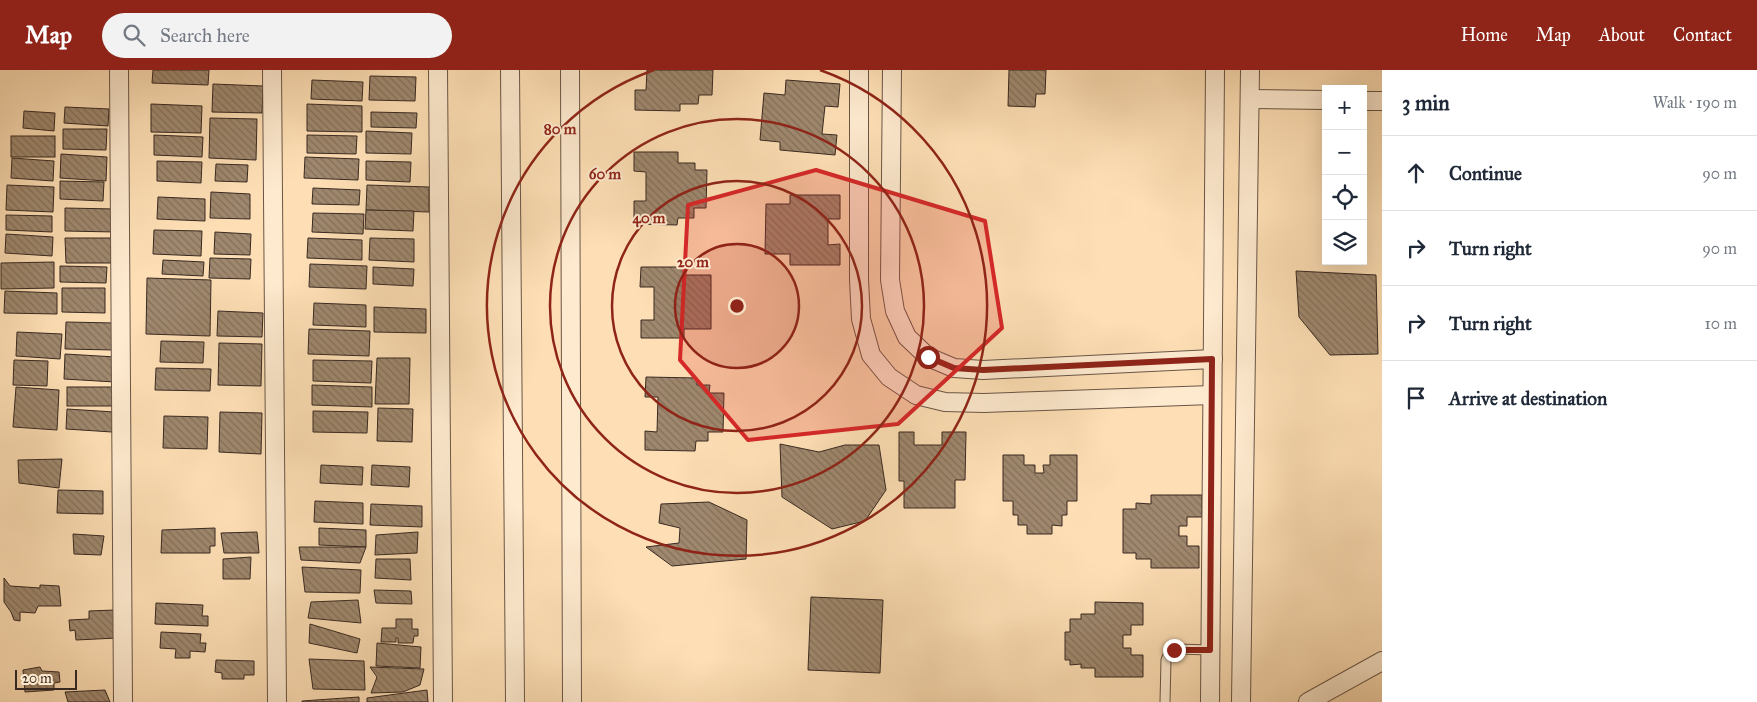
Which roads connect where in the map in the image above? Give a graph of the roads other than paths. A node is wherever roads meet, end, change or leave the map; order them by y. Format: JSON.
{"nodes":[{"id":1,"x":119,"y":70,"type":"edge"},
{"id":2,"x":272,"y":70,"type":"edge"},
{"id":3,"x":438,"y":70,"type":"edge"},
{"id":4,"x":510,"y":70,"type":"edge"},
{"id":5,"x":570,"y":70,"type":"edge"},
{"id":6,"x":860,"y":70,"type":"edge"},
{"id":7,"x":892,"y":70,"type":"edge"},
{"id":8,"x":1215,"y":70,"type":"edge"},
{"id":9,"x":1250,"y":70,"type":"edge"},
{"id":10,"x":1250,"y":99,"type":"junction"},
{"id":11,"x":1322,"y":100,"type":"edge"},
{"id":12,"x":1367,"y":101,"type":"edge"},
{"id":13,"x":1382,"y":101,"type":"edge"},
{"id":14,"x":1212,"y":359,"type":"junction"},
{"id":15,"x":1212,"y":395,"type":"junction"},
{"id":16,"x":1210,"y":650,"type":"junction"},
{"id":17,"x":1382,"y":660,"type":"edge"},
{"id":18,"x":123,"y":702,"type":"edge"},
{"id":19,"x":276,"y":702,"type":"edge"},
{"id":20,"x":444,"y":702,"type":"edge"},
{"id":21,"x":515,"y":702,"type":"edge"},
{"id":22,"x":572,"y":702,"type":"edge"},
{"id":23,"x":1165,"y":702,"type":"edge"},
{"id":24,"x":1210,"y":702,"type":"edge"},
{"id":25,"x":1241,"y":702,"type":"edge"},
{"id":26,"x":1308,"y":702,"type":"edge"}],
"edges":[{"from":1,"to":18,"type":"street"},
{"from":2,"to":19,"type":"street"},
{"from":3,"to":20,"type":"street"},
{"from":4,"to":21,"type":"street"},
{"from":5,"to":22,"type":"street"},
{"from":6,"to":15,"type":"street"},
{"from":7,"to":14,"type":"street"},
{"from":8,"to":14,"type":"street"},
{"from":9,"to":10,"type":"street"},
{"from":10,"to":11,"type":"street"},
{"from":10,"to":25,"type":"street"},
{"from":12,"to":13,"type":"street"},
{"from":14,"to":15,"type":"street"},
{"from":15,"to":16,"type":"street"},
{"from":16,"to":23,"type":"lane"},
{"from":16,"to":24,"type":"street"},
{"from":17,"to":26,"type":"street"}]}
